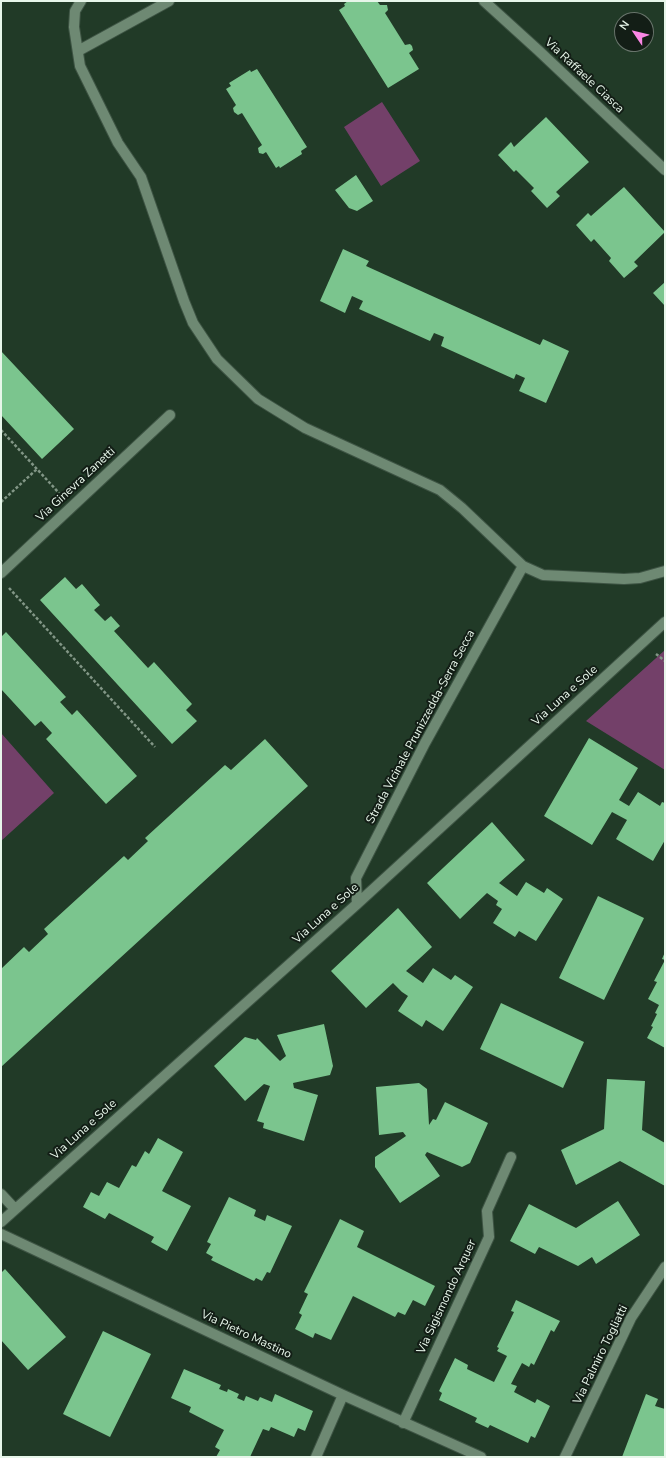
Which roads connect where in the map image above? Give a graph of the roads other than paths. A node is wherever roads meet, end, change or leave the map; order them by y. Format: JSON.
{"nodes":[{"id":1,"x":81,"y":1,"type":"edge"},
{"id":2,"x":169,"y":1,"type":"edge"},
{"id":3,"x":484,"y":1,"type":"edge"},
{"id":4,"x":78,"y":51,"type":"junction"},
{"id":5,"x":665,"y":170,"type":"edge"},
{"id":6,"x":170,"y":415,"type":"dead end"},
{"id":7,"x":523,"y":566,"type":"junction"},
{"id":8,"x":665,"y":571,"type":"edge"},
{"id":9,"x":1,"y":573,"type":"edge"},
{"id":10,"x":665,"y":622,"type":"edge"},
{"id":11,"x":357,"y":904,"type":"junction"},
{"id":12,"x":511,"y":1157,"type":"dead end"},
{"id":13,"x":1,"y":1194,"type":"edge"},
{"id":14,"x":15,"y":1209,"type":"junction"},
{"id":15,"x":1,"y":1222,"type":"edge"},
{"id":16,"x":1,"y":1234,"type":"edge"},
{"id":17,"x":665,"y":1267,"type":"edge"},
{"id":18,"x":344,"y":1395,"type":"junction"},
{"id":19,"x":403,"y":1423,"type":"junction"},
{"id":20,"x":316,"y":1457,"type":"edge"},
{"id":21,"x":481,"y":1457,"type":"edge"},
{"id":22,"x":566,"y":1457,"type":"edge"}],
"edges":[{"from":1,"to":4,"type":"street"},
{"from":2,"to":4,"type":"street"},
{"from":3,"to":5,"type":"street","name":"Via Raffaele Ciasca"},
{"from":4,"to":7,"type":"street"},
{"from":6,"to":9,"type":"street","name":"Via Ginevra Zanetti"},
{"from":7,"to":8,"type":"street"},
{"from":7,"to":11,"type":"street","name":"Strada Vicinale Prunizzedda-Serra Secca"},
{"from":10,"to":11,"type":"street","name":"Via Luna e Sole"},
{"from":11,"to":14,"type":"street","name":"Via Luna e Sole"},
{"from":12,"to":19,"type":"street","name":"Via Sigismondo Arquer"},
{"from":13,"to":14,"type":"street"},
{"from":14,"to":15,"type":"street","name":"Via Luna e Sole"},
{"from":16,"to":18,"type":"street","name":"Via Pietro Mastino"},
{"from":17,"to":22,"type":"street","name":"Via Palmiro Togliatti"},
{"from":18,"to":19,"type":"street","name":"Via Pietro Mastino"},
{"from":18,"to":20,"type":"street"},
{"from":19,"to":21,"type":"street","name":"Via Pietro Mastino"}]}
